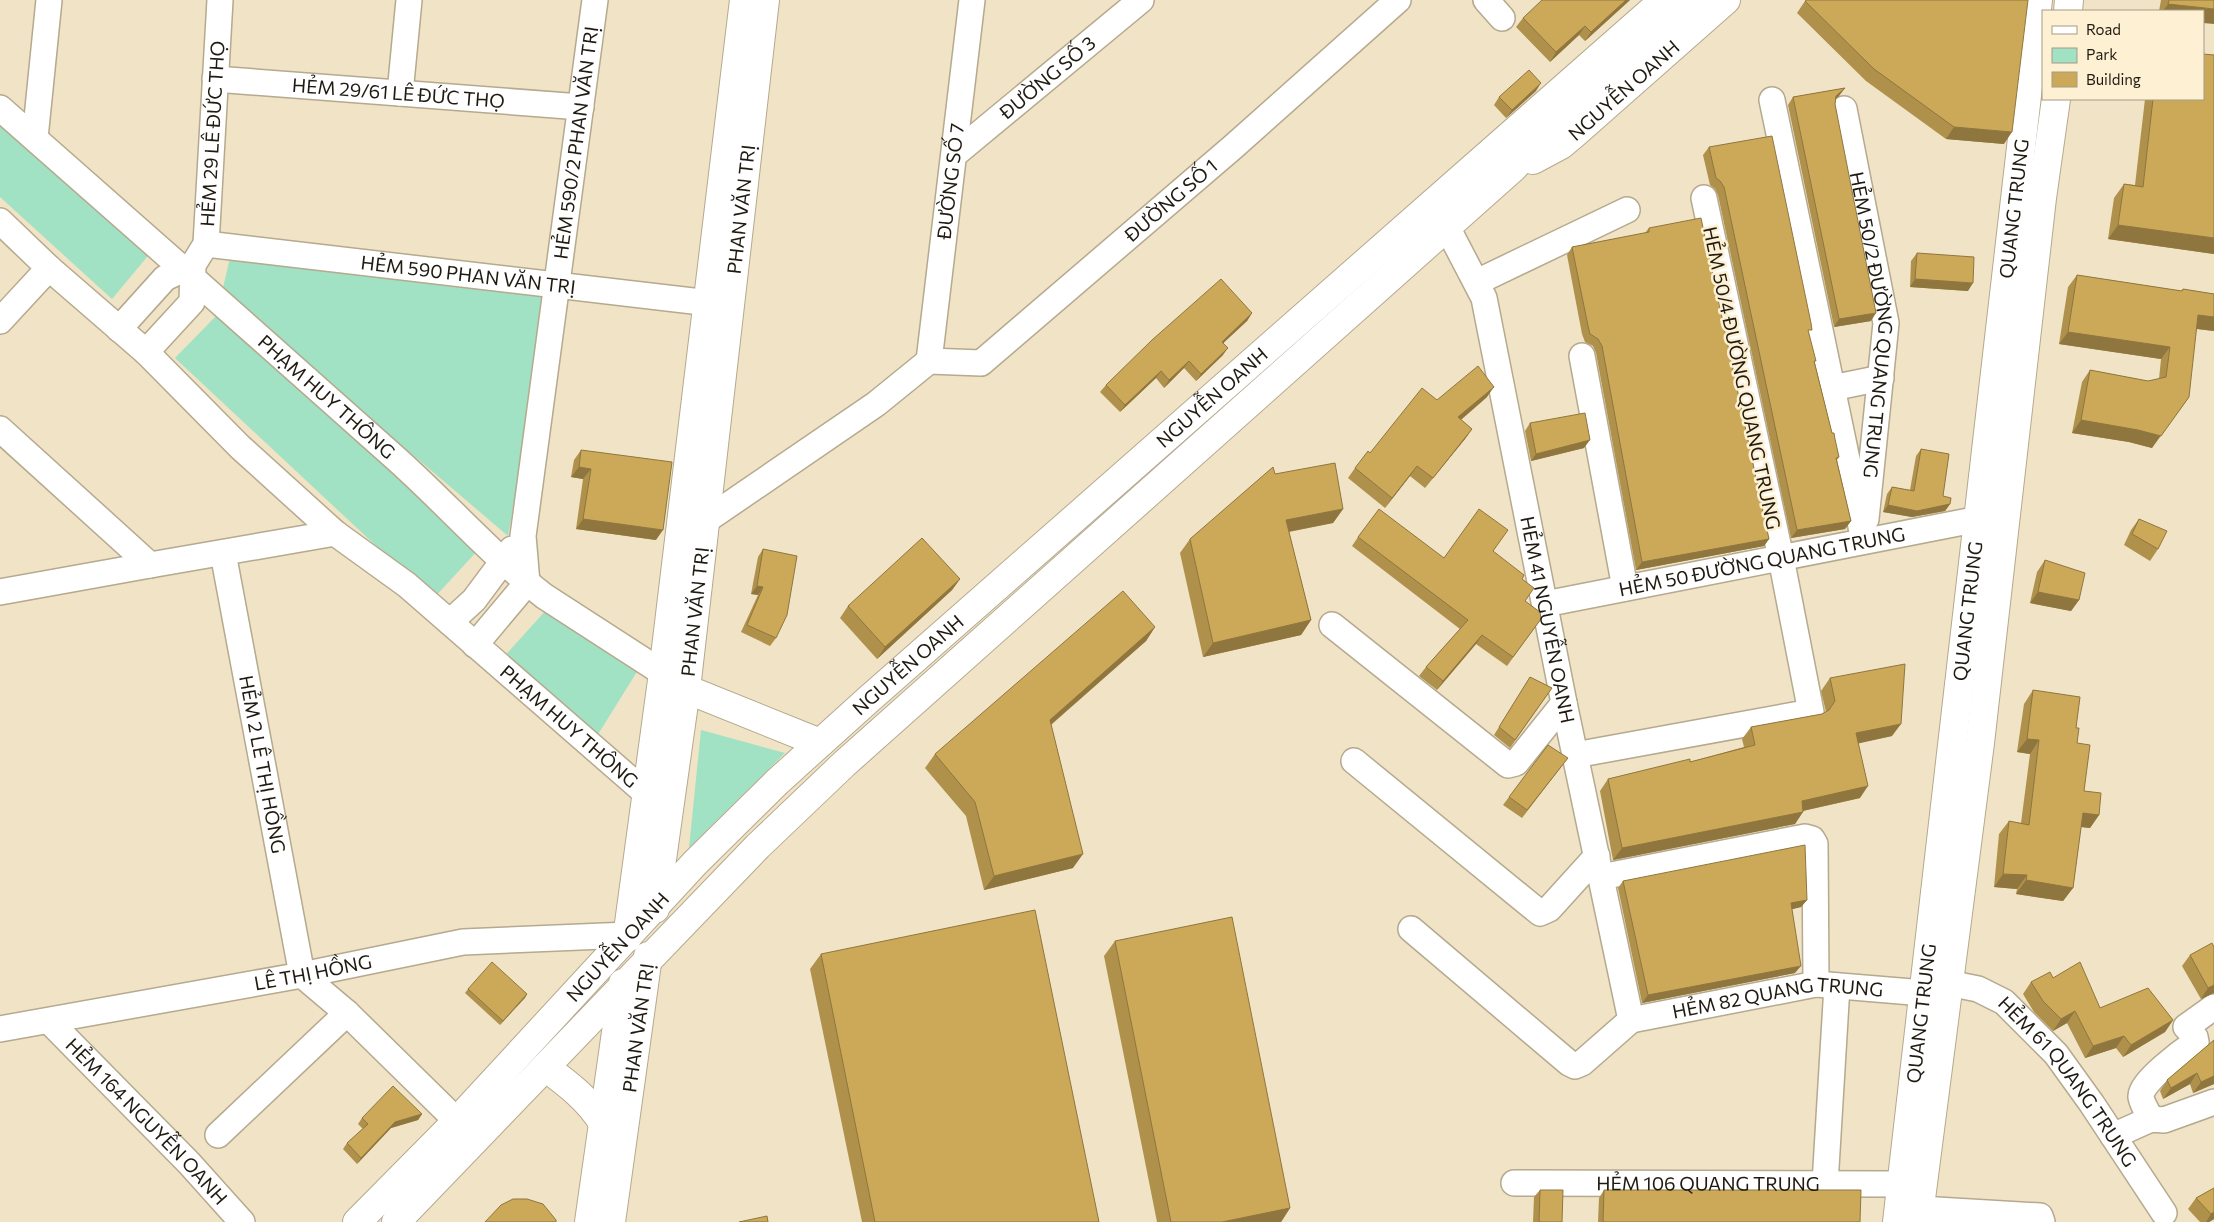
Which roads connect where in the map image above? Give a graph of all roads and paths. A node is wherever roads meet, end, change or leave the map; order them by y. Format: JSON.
{"nodes":[{"id":1,"x":49,"y":0,"type":"edge"},
{"id":2,"x":220,"y":0,"type":"edge"},
{"id":3,"x":410,"y":0,"type":"edge"},
{"id":4,"x":595,"y":0,"type":"edge"},
{"id":5,"x":744,"y":0,"type":"edge"},
{"id":6,"x":765,"y":0,"type":"edge"},
{"id":7,"x":972,"y":0,"type":"edge"},
{"id":8,"x":1141,"y":0,"type":"edge"},
{"id":9,"x":1398,"y":0,"type":"edge"},
{"id":10,"x":1646,"y":0,"type":"edge"},
{"id":11,"x":1664,"y":0,"type":"edge"},
{"id":12,"x":1699,"y":0,"type":"edge"},
{"id":13,"x":1726,"y":0,"type":"edge"},
{"id":14,"x":2038,"y":0,"type":"edge"},
{"id":15,"x":2038,"y":43,"type":"edge"},
{"id":16,"x":215,"y":79,"type":"junction"},
{"id":17,"x":400,"y":93,"type":"junction"},
{"id":18,"x":1772,"y":100,"type":"dead end"},
{"id":19,"x":2056,"y":100,"type":"edge"},
{"id":20,"x":0,"y":108,"type":"edge"},
{"id":21,"x":581,"y":108,"type":"junction"},
{"id":22,"x":1844,"y":109,"type":"dead end"},
{"id":23,"x":1554,"y":111,"type":"junction"},
{"id":24,"x":35,"y":138,"type":"junction"},
{"id":25,"x":1496,"y":147,"type":"junction"},
{"id":26,"x":955,"y":154,"type":"junction"},
{"id":27,"x":1513,"y":168,"type":"junction"},
{"id":28,"x":1704,"y":198,"type":"dead end"},
{"id":29,"x":1627,"y":210,"type":"dead end"},
{"id":30,"x":0,"y":222,"type":"edge"},
{"id":31,"x":1447,"y":227,"type":"junction"},
{"id":32,"x":206,"y":244,"type":"junction"},
{"id":33,"x":49,"y":268,"type":"junction"},
{"id":34,"x":190,"y":271,"type":"junction"},
{"id":35,"x":1477,"y":282,"type":"junction"},
{"id":36,"x":557,"y":284,"type":"junction"},
{"id":37,"x":718,"y":304,"type":"junction"},
{"id":38,"x":0,"y":321,"type":"edge"},
{"id":39,"x":119,"y":329,"type":"junction"},
{"id":40,"x":146,"y":352,"type":"junction"},
{"id":41,"x":1582,"y":356,"type":"dead end"},
{"id":42,"x":930,"y":361,"type":"junction"},
{"id":43,"x":1881,"y":378,"type":"junction"},
{"id":44,"x":1832,"y":388,"type":"junction"},
{"id":45,"x":0,"y":429,"type":"edge"},
{"id":46,"x":1979,"y":518,"type":"junction"},
{"id":47,"x":705,"y":521,"type":"junction"},
{"id":48,"x":335,"y":532,"type":"junction"},
{"id":49,"x":523,"y":536,"type":"junction"},
{"id":50,"x":1864,"y":541,"type":"junction"},
{"id":51,"x":223,"y":552,"type":"junction"},
{"id":52,"x":1781,"y":558,"type":"junction"},
{"id":53,"x":502,"y":562,"type":"junction"},
{"id":54,"x":150,"y":565,"type":"junction"},
{"id":55,"x":527,"y":583,"type":"junction"},
{"id":56,"x":1626,"y":588,"type":"junction"},
{"id":57,"x":0,"y":592,"type":"edge"},
{"id":58,"x":1545,"y":604,"type":"junction"},
{"id":59,"x":450,"y":622,"type":"junction"},
{"id":60,"x":1332,"y":625,"type":"dead end"},
{"id":61,"x":475,"y":644,"type":"junction"},
{"id":62,"x":663,"y":673,"type":"junction"},
{"id":63,"x":686,"y":689,"type":"junction"},
{"id":64,"x":1564,"y":703,"type":"junction"},
{"id":65,"x":1952,"y":741,"type":"junction"},
{"id":66,"x":820,"y":743,"type":"junction"},
{"id":67,"x":1980,"y":743,"type":"junction"},
{"id":68,"x":1575,"y":755,"type":"junction"},
{"id":69,"x":1354,"y":761,"type":"dead end"},
{"id":70,"x":647,"y":794,"type":"junction"},
{"id":71,"x":1599,"y":867,"type":"junction"},
{"id":72,"x":656,"y":904,"type":"junction"},
{"id":73,"x":1411,"y":929,"type":"dead end"},
{"id":74,"x":628,"y":935,"type":"junction"},
{"id":75,"x":648,"y":961,"type":"junction"},
{"id":76,"x":302,"y":975,"type":"junction"},
{"id":77,"x":1826,"y":985,"type":"junction"},
{"id":78,"x":622,"y":987,"type":"junction"},
{"id":79,"x":1936,"y":988,"type":"junction"},
{"id":80,"x":2214,"y":1007,"type":"edge"},
{"id":81,"x":347,"y":1012,"type":"junction"},
{"id":82,"x":1631,"y":1020,"type":"junction"},
{"id":83,"x":49,"y":1021,"type":"junction"},
{"id":84,"x":0,"y":1029,"type":"edge"},
{"id":85,"x":545,"y":1068,"type":"junction"},
{"id":86,"x":2214,"y":1102,"type":"edge"},
{"id":87,"x":2151,"y":1118,"type":"junction"},
{"id":88,"x":457,"y":1121,"type":"junction"},
{"id":89,"x":603,"y":1123,"type":"junction"},
{"id":90,"x":218,"y":1135,"type":"dead end"},
{"id":91,"x":2113,"y":1136,"type":"junction"},
{"id":92,"x":1514,"y":1183,"type":"dead end"},
{"id":93,"x":1825,"y":1184,"type":"junction"},
{"id":94,"x":1901,"y":1184,"type":"junction"},
{"id":95,"x":2164,"y":1213,"type":"dead end"},
{"id":96,"x":1919,"y":1215,"type":"edge"},
{"id":97,"x":242,"y":1222,"type":"edge"},
{"id":98,"x":357,"y":1222,"type":"edge"},
{"id":99,"x":396,"y":1222,"type":"edge"},
{"id":100,"x":590,"y":1222,"type":"edge"},
{"id":101,"x":611,"y":1222,"type":"edge"},
{"id":102,"x":1897,"y":1222,"type":"edge"},
{"id":103,"x":2042,"y":1222,"type":"edge"}],
"edges":[{"from":1,"to":24,"type":"street"},
{"from":2,"to":16,"type":"street","name":"HẺM 29 LÊ ĐỨC THỌ"},
{"from":3,"to":17,"type":"street"},
{"from":4,"to":21,"type":"street","name":"HẺM 590/2 PHAN VĂN TRỊ"},
{"from":5,"to":37,"type":"main road","name":"PHAN VĂN TRỊ"},
{"from":6,"to":37,"type":"main road","name":"PHAN VĂN TRỊ"},
{"from":7,"to":26,"type":"street","name":"ĐƯỜNG SỐ 7"},
{"from":8,"to":26,"type":"street","name":"ĐƯỜNG SỐ 3"},
{"from":9,"to":42,"type":"street","name":"ĐƯỜNG SỐ 1"},
{"from":10,"to":25,"type":"main road","name":"NGUYỄN OANH"},
{"from":11,"to":23,"type":"main road"},
{"from":12,"to":23,"type":"main road"},
{"from":13,"to":27,"type":"main road","name":"NGUYỄN OANH"},
{"from":14,"to":15,"type":"main road","name":"QUANG TRUNG"},
{"from":15,"to":46,"type":"main road","name":"QUANG TRUNG"},
{"from":16,"to":17,"type":"street","name":"HẺM 29/61 LÊ ĐỨC THỌ"},
{"from":16,"to":32,"type":"street","name":"HẺM 29 LÊ ĐỨC THỌ"},
{"from":17,"to":21,"type":"street","name":"HẺM 29/61 LÊ ĐỨC THỌ"},
{"from":18,"to":44,"type":"street"},
{"from":19,"to":67,"type":"main road","name":"QUANG TRUNG"},
{"from":20,"to":24,"type":"street","name":"PHẠM HUY THÔNG"},
{"from":21,"to":36,"type":"street","name":"HẺM 590/2 PHAN VĂN TRỊ"},
{"from":22,"to":43,"type":"street","name":"HẺM 50/2 ĐƯỜNG QUANG TRUNG"},
{"from":23,"to":25,"type":"main road","name":"NGUYỄN OANH"},
{"from":23,"to":27,"type":"main road","name":"NGUYỄN OANH"},
{"from":24,"to":34,"type":"street","name":"PHẠM HUY THÔNG"},
{"from":25,"to":66,"type":"main road","name":"NGUYỄN OANH"},
{"from":26,"to":42,"type":"street","name":"ĐƯỜNG SỐ 7"},
{"from":27,"to":31,"type":"main road","name":"NGUYỄN OANH"},
{"from":28,"to":52,"type":"street","name":"HẺM 50/4 ĐƯỜNG QUANG TRUNG"},
{"from":29,"to":35,"type":"street"},
{"from":30,"to":33,"type":"street","name":"PHẠM HUY THÔNG"},
{"from":31,"to":35,"type":"street","name":"HẺM 41 NGUYỄN OANH"},
{"from":31,"to":75,"type":"main road","name":"NGUYỄN OANH"},
{"from":32,"to":34,"type":"street","name":"HẺM 29 LÊ ĐỨC THỌ"},
{"from":32,"to":36,"type":"street","name":"HẺM 590 PHAN VĂN TRỊ"},
{"from":33,"to":38,"type":"street"},
{"from":33,"to":39,"type":"street","name":"PHẠM HUY THÔNG"},
{"from":34,"to":39,"type":"street"},
{"from":34,"to":40,"type":"street"},
{"from":34,"to":53,"type":"street","name":"PHẠM HUY THÔNG"},
{"from":35,"to":58,"type":"street","name":"HẺM 41 NGUYỄN OANH"},
{"from":36,"to":37,"type":"street","name":"HẺM 590 PHAN VĂN TRỊ"},
{"from":36,"to":49,"type":"street","name":"HẺM 590/2 PHAN VĂN TRỊ"},
{"from":37,"to":47,"type":"main road","name":"PHAN VĂN TRỊ"},
{"from":37,"to":62,"type":"main road","name":"PHAN VĂN TRỊ"},
{"from":39,"to":40,"type":"street","name":"PHẠM HUY THÔNG"},
{"from":40,"to":48,"type":"street","name":"PHẠM HUY THÔNG"},
{"from":41,"to":56,"type":"street"},
{"from":42,"to":47,"type":"street"},
{"from":43,"to":44,"type":"street"},
{"from":43,"to":50,"type":"street","name":"HẺM 50/2 ĐƯỜNG QUANG TRUNG"},
{"from":44,"to":50,"type":"street"},
{"from":45,"to":54,"type":"street"},
{"from":46,"to":50,"type":"street","name":"HẺM 50 ĐƯỜNG QUANG TRUNG"},
{"from":46,"to":65,"type":"main road","name":"QUANG TRUNG"},
{"from":47,"to":63,"type":"main road","name":"PHAN VĂN TRỊ"},
{"from":48,"to":51,"type":"street"},
{"from":48,"to":59,"type":"street","name":"PHẠM HUY THÔNG"},
{"from":49,"to":53,"type":"street"},
{"from":49,"to":55,"type":"street","name":"HẺM 590/2 PHAN VĂN TRỊ"},
{"from":50,"to":52,"type":"street","name":"HẺM 50 ĐƯỜNG QUANG TRUNG"},
{"from":51,"to":54,"type":"street"},
{"from":51,"to":76,"type":"street","name":"HẺM 2 LÊ THỊ HỒNG"},
{"from":52,"to":56,"type":"street","name":"HẺM 50 ĐƯỜNG QUANG TRUNG"},
{"from":52,"to":68,"type":"street","name":"HẺM 50/4 ĐƯỜNG QUANG TRUNG"},
{"from":53,"to":55,"type":"street","name":"PHẠM HUY THÔNG"},
{"from":53,"to":59,"type":"street"},
{"from":54,"to":57,"type":"street"},
{"from":55,"to":61,"type":"street"},
{"from":55,"to":62,"type":"street","name":"PHẠM HUY THÔNG"},
{"from":56,"to":58,"type":"street","name":"HẺM 50 ĐƯỜNG QUANG TRUNG"},
{"from":58,"to":64,"type":"street","name":"HẺM 41 NGUYỄN OANH"},
{"from":59,"to":61,"type":"street","name":"PHẠM HUY THÔNG"},
{"from":60,"to":64,"type":"street"},
{"from":61,"to":70,"type":"street","name":"PHẠM HUY THÔNG"},
{"from":62,"to":70,"type":"main road","name":"PHAN VĂN TRỊ"},
{"from":63,"to":66,"type":"main road"},
{"from":63,"to":72,"type":"main road","name":"PHAN VĂN TRỊ"},
{"from":64,"to":68,"type":"street","name":"HẺM 41 NGUYỄN OANH"},
{"from":65,"to":67,"type":"main road"},
{"from":65,"to":79,"type":"main road","name":"QUANG TRUNG"},
{"from":66,"to":72,"type":"main road","name":"NGUYỄN OANH"},
{"from":67,"to":79,"type":"main road","name":"QUANG TRUNG"},
{"from":68,"to":71,"type":"street","name":"HẺM 41 NGUYỄN OANH"},
{"from":69,"to":71,"type":"street"},
{"from":70,"to":74,"type":"main road","name":"PHAN VĂN TRỊ"},
{"from":71,"to":77,"type":"street"},
{"from":71,"to":82,"type":"street","name":"HẺM 41 NGUYỄN OANH"},
{"from":72,"to":74,"type":"main road","name":"NGUYỄN OANH"},
{"from":72,"to":75,"type":"main road","name":"PHAN VĂN TRỊ"},
{"from":73,"to":82,"type":"street"},
{"from":74,"to":76,"type":"street","name":"LÊ THỊ HỒNG"},
{"from":74,"to":78,"type":"main road","name":"PHAN VĂN TRỊ"},
{"from":74,"to":88,"type":"main road","name":"NGUYỄN OANH"},
{"from":75,"to":78,"type":"main road","name":"NGUYỄN OANH"},
{"from":75,"to":101,"type":"main road","name":"PHAN VĂN TRỊ"},
{"from":76,"to":81,"type":"street"},
{"from":76,"to":83,"type":"street","name":"LÊ THỊ HỒNG"},
{"from":77,"to":79,"type":"street","name":"HẺM 82 QUANG TRUNG"},
{"from":77,"to":82,"type":"street","name":"HẺM 82 QUANG TRUNG"},
{"from":77,"to":93,"type":"street"},
{"from":78,"to":85,"type":"main road","name":"NGUYỄN OANH"},
{"from":78,"to":89,"type":"main road","name":"PHAN VĂN TRỊ"},
{"from":79,"to":91,"type":"street","name":"HẺM 61 QUANG TRUNG"},
{"from":79,"to":94,"type":"main road","name":"QUANG TRUNG"},
{"from":79,"to":96,"type":"main road","name":"QUANG TRUNG"},
{"from":80,"to":87,"type":"street"},
{"from":81,"to":88,"type":"street"},
{"from":81,"to":90,"type":"street"},
{"from":83,"to":84,"type":"street","name":"LÊ THỊ HỒNG"},
{"from":83,"to":97,"type":"street","name":"HẺM 164 NGUYỄN OANH"},
{"from":85,"to":89,"type":"main road"},
{"from":85,"to":99,"type":"main road","name":"NGUYỄN OANH"},
{"from":86,"to":87,"type":"street"},
{"from":87,"to":91,"type":"street"},
{"from":88,"to":98,"type":"main road","name":"NGUYỄN OANH"},
{"from":89,"to":100,"type":"main road","name":"PHAN VĂN TRỊ"},
{"from":91,"to":95,"type":"street","name":"HẺM 61 QUANG TRUNG"},
{"from":92,"to":93,"type":"street","name":"HẺM 106 QUANG TRUNG"},
{"from":93,"to":94,"type":"street","name":"HẺM 106 QUANG TRUNG"},
{"from":94,"to":102,"type":"main road","name":"QUANG TRUNG"},
{"from":96,"to":103,"type":"street"}]}
